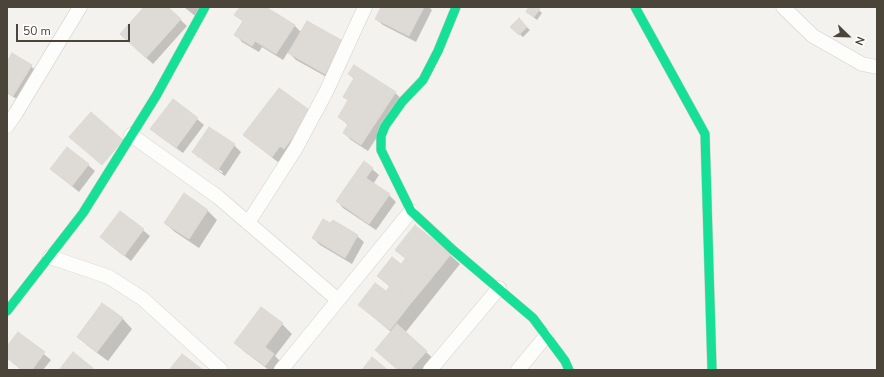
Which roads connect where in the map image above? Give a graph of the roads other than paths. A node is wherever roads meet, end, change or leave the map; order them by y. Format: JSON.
{"nodes":[{"id":1,"x":80,"y":7,"type":"edge"},
{"id":2,"x":205,"y":7,"type":"edge"},
{"id":3,"x":365,"y":7,"type":"edge"},
{"id":4,"x":455,"y":7,"type":"edge"},
{"id":5,"x":635,"y":7,"type":"edge"},
{"id":6,"x":783,"y":7,"type":"edge"},
{"id":7,"x":877,"y":68,"type":"edge"},
{"id":8,"x":11,"y":110,"type":"edge"},
{"id":9,"x":7,"y":126,"type":"edge"},
{"id":10,"x":131,"y":135,"type":"junction"},
{"id":11,"x":411,"y":211,"type":"junction"},
{"id":12,"x":248,"y":223,"type":"junction"},
{"id":13,"x":50,"y":257,"type":"junction"},
{"id":14,"x":498,"y":288,"type":"junction"},
{"id":15,"x":338,"y":300,"type":"junction"},
{"id":16,"x":7,"y":310,"type":"edge"},
{"id":17,"x":546,"y":336,"type":"junction"},
{"id":18,"x":221,"y":370,"type":"edge"},
{"id":19,"x":281,"y":370,"type":"edge"},
{"id":20,"x":430,"y":370,"type":"edge"},
{"id":21,"x":518,"y":370,"type":"edge"},
{"id":22,"x":569,"y":370,"type":"edge"},
{"id":23,"x":712,"y":370,"type":"edge"}],
"edges":[{"from":1,"to":8,"type":"street"},
{"from":2,"to":10,"type":"street"},
{"from":3,"to":12,"type":"street"},
{"from":4,"to":11,"type":"street"},
{"from":5,"to":23,"type":"street"},
{"from":6,"to":7,"type":"street"},
{"from":8,"to":9,"type":"street"},
{"from":10,"to":12,"type":"street"},
{"from":10,"to":13,"type":"street"},
{"from":11,"to":14,"type":"street"},
{"from":11,"to":15,"type":"street"},
{"from":12,"to":15,"type":"street"},
{"from":13,"to":16,"type":"street"},
{"from":13,"to":18,"type":"street"},
{"from":14,"to":17,"type":"street"},
{"from":14,"to":20,"type":"street"},
{"from":15,"to":19,"type":"street"},
{"from":17,"to":21,"type":"street"},
{"from":17,"to":22,"type":"street"}]}
